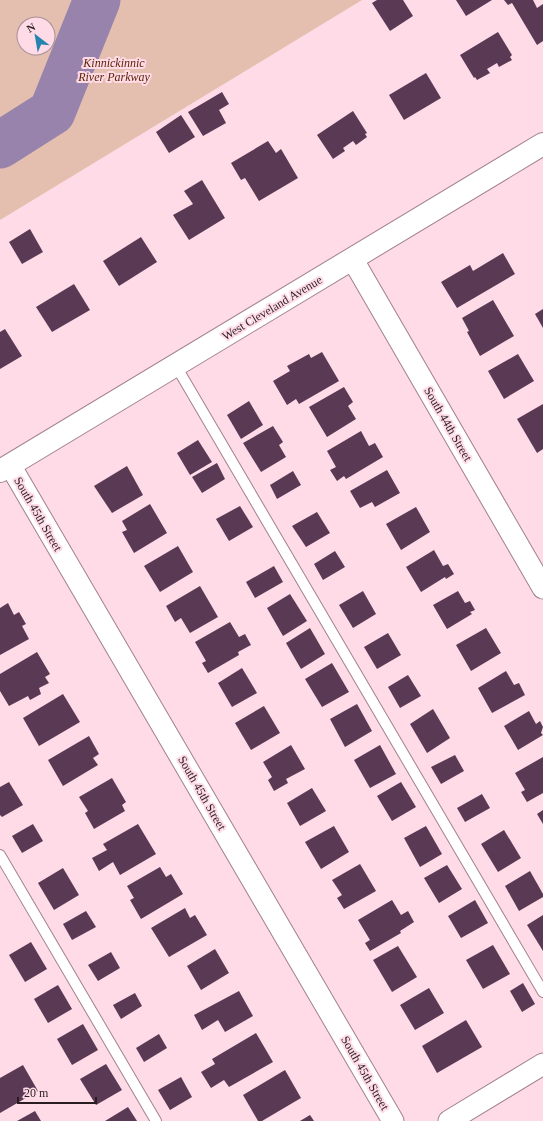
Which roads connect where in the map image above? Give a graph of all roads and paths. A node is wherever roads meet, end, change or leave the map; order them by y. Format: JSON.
{"nodes":[{"id":1,"x":543,"y":144,"type":"edge"},
{"id":2,"x":353,"y":260,"type":"junction"},
{"id":3,"x":176,"y":366,"type":"junction"},
{"id":4,"x":5,"y":468,"type":"edge"},
{"id":5,"x":543,"y":588,"type":"edge"},
{"id":6,"x":0,"y":855,"type":"edge"},
{"id":7,"x":543,"y":992,"type":"edge"},
{"id":8,"x":543,"y":1064,"type":"edge"},
{"id":9,"x":156,"y":1121,"type":"edge"},
{"id":10,"x":393,"y":1121,"type":"edge"},
{"id":11,"x":449,"y":1121,"type":"edge"}],
"edges":[{"from":1,"to":2,"type":"street","name":"West Cleveland Avenue"},
{"from":2,"to":3,"type":"street","name":"West Cleveland Avenue"},
{"from":2,"to":5,"type":"street","name":"South 44th Street"},
{"from":3,"to":4,"type":"street","name":"West Cleveland Avenue"},
{"from":3,"to":7,"type":"lane"},
{"from":4,"to":10,"type":"street","name":"South 45th Street"},
{"from":6,"to":9,"type":"lane"},
{"from":8,"to":11,"type":"street"}]}
